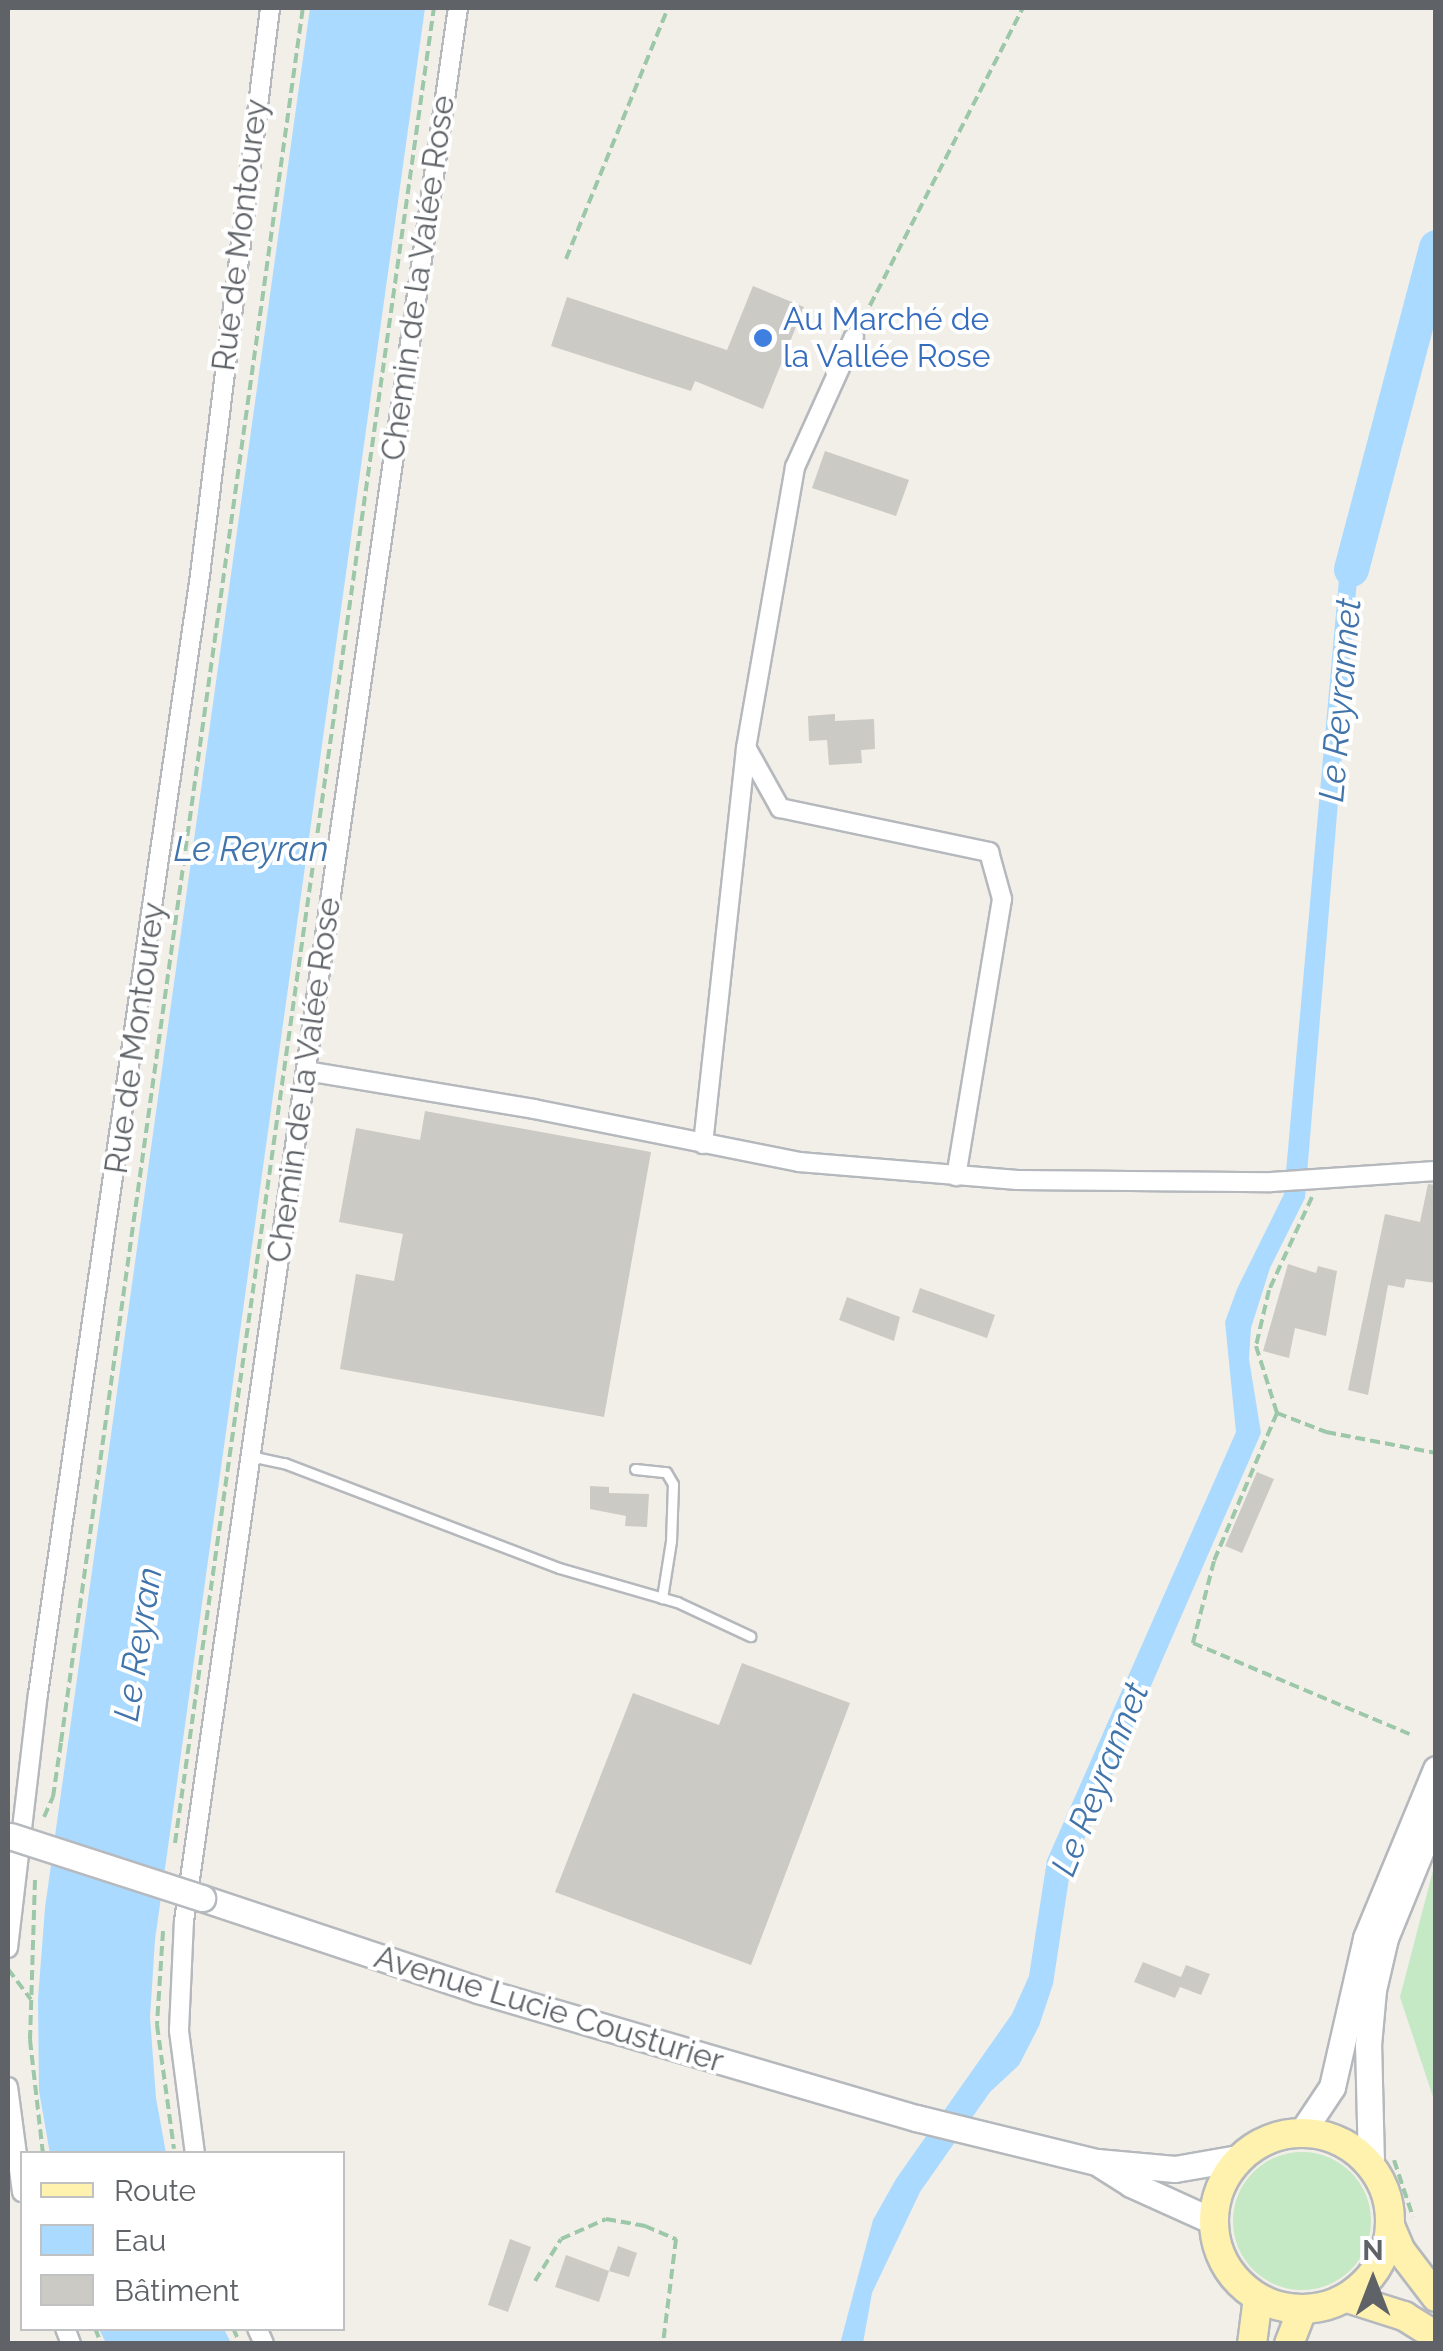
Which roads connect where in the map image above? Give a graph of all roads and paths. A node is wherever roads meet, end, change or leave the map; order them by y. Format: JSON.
{"nodes":[{"id":1,"x":270,"y":8,"type":"edge"},
{"id":2,"x":304,"y":8,"type":"edge"},
{"id":3,"x":434,"y":8,"type":"edge"},
{"id":4,"x":458,"y":8,"type":"edge"},
{"id":5,"x":668,"y":8,"type":"edge"},
{"id":6,"x":1023,"y":8,"type":"edge"},
{"id":7,"x":566,"y":258,"type":"dead end"},
{"id":8,"x":854,"y":336,"type":"joint"},
{"id":9,"x":746,"y":748,"type":"junction"},
{"id":10,"x":307,"y":1071,"type":"junction"},
{"id":11,"x":703,"y":1144,"type":"junction"},
{"id":12,"x":1436,"y":1171,"type":"edge"},
{"id":13,"x":956,"y":1176,"type":"junction"},
{"id":14,"x":1320,"y":1179,"type":"junction"},
{"id":15,"x":1278,"y":1414,"type":"junction"},
{"id":16,"x":1436,"y":1453,"type":"edge"},
{"id":17,"x":250,"y":1456,"type":"junction"},
{"id":18,"x":635,"y":1468,"type":"dead end"},
{"id":19,"x":662,"y":1598,"type":"junction"},
{"id":20,"x":750,"y":1636,"type":"dead end"},
{"id":21,"x":1412,"y":1735,"type":"dead end"},
{"id":22,"x":1436,"y":1769,"type":"edge"},
{"id":23,"x":1436,"y":1813,"type":"edge"},
{"id":24,"x":42,"y":1820,"type":"dead end"},
{"id":25,"x":8,"y":1835,"type":"edge"},
{"id":26,"x":176,"y":1856,"type":"dead end"},
{"id":27,"x":33,"y":1871,"type":"dead end"},
{"id":28,"x":170,"y":1918,"type":"dead end"},
{"id":29,"x":8,"y":1948,"type":"edge"},
{"id":30,"x":8,"y":1969,"type":"edge"},
{"id":31,"x":31,"y":1999,"type":"junction"},
{"id":32,"x":8,"y":2087,"type":"edge"},
{"id":33,"x":1302,"y":2132,"type":"junction"},
{"id":34,"x":42,"y":2151,"type":"edge"},
{"id":35,"x":175,"y":2151,"type":"edge"},
{"id":36,"x":195,"y":2151,"type":"edge"},
{"id":37,"x":1380,"y":2157,"type":"junction"},
{"id":38,"x":1240,"y":2158,"type":"junction"},
{"id":39,"x":1097,"y":2162,"type":"junction"},
{"id":40,"x":20,"y":2177,"type":"edge"},
{"id":41,"x":1214,"y":2221,"type":"junction"},
{"id":42,"x":1403,"y":2226,"type":"junction"},
{"id":43,"x":536,"y":2280,"type":"dead end"},
{"id":44,"x":1436,"y":2297,"type":"edge"},
{"id":45,"x":1258,"y":2298,"type":"junction"},
{"id":46,"x":1347,"y":2298,"type":"junction"},
{"id":47,"x":1302,"y":2310,"type":"junction"},
{"id":48,"x":1436,"y":2336,"type":"edge"},
{"id":49,"x":664,"y":2344,"type":"edge"},
{"id":50,"x":1252,"y":2344,"type":"edge"},
{"id":51,"x":1290,"y":2344,"type":"edge"}],
"edges":[{"from":1,"to":29,"type":"street","name":"Rue de Montourey"},
{"from":2,"to":24,"type":"path"},
{"from":3,"to":26,"type":"path"},
{"from":4,"to":10,"type":"street","name":"Chemin de la Valée Rose"},
{"from":5,"to":7,"type":"path"},
{"from":6,"to":8,"type":"path"},
{"from":8,"to":9,"type":"street"},
{"from":9,"to":11,"type":"street"},
{"from":9,"to":13,"type":"street"},
{"from":10,"to":11,"type":"street"},
{"from":10,"to":17,"type":"street","name":"Chemin de la Valée Rose"},
{"from":11,"to":13,"type":"street"},
{"from":12,"to":14,"type":"street"},
{"from":13,"to":14,"type":"street"},
{"from":14,"to":15,"type":"path"},
{"from":15,"to":16,"type":"path"},
{"from":15,"to":21,"type":"path"},
{"from":17,"to":19,"type":"lane"},
{"from":17,"to":36,"type":"street","name":"Chemin de la Valée Rose"},
{"from":18,"to":19,"type":"lane"},
{"from":19,"to":20,"type":"lane"},
{"from":22,"to":33,"type":"main road"},
{"from":23,"to":37,"type":"main road"},
{"from":25,"to":39,"type":"main road","name":"Avenue Lucie Cousturier","bridge":true},
{"from":27,"to":31,"type":"path"},
{"from":28,"to":35,"type":"path"},
{"from":30,"to":31,"type":"path"},
{"from":31,"to":34,"type":"path"},
{"from":32,"to":40,"type":"street"},
{"from":33,"to":37,"type":"main road"},
{"from":33,"to":38,"type":"main road"},
{"from":37,"to":42,"type":"path"},
{"from":37,"to":42,"type":"main road"},
{"from":38,"to":39,"type":"main road","name":"Avenue Lucie Cousturier"},
{"from":38,"to":41,"type":"main road"},
{"from":39,"to":41,"type":"main road","name":"Avenue Lucie Cousturier"},
{"from":41,"to":45,"type":"main road"},
{"from":42,"to":44,"type":"main road"},
{"from":42,"to":46,"type":"main road"},
{"from":43,"to":49,"type":"path"},
{"from":45,"to":47,"type":"main road"},
{"from":45,"to":50,"type":"main road"},
{"from":46,"to":47,"type":"main road"},
{"from":46,"to":48,"type":"main road"},
{"from":47,"to":51,"type":"main road"}]}
